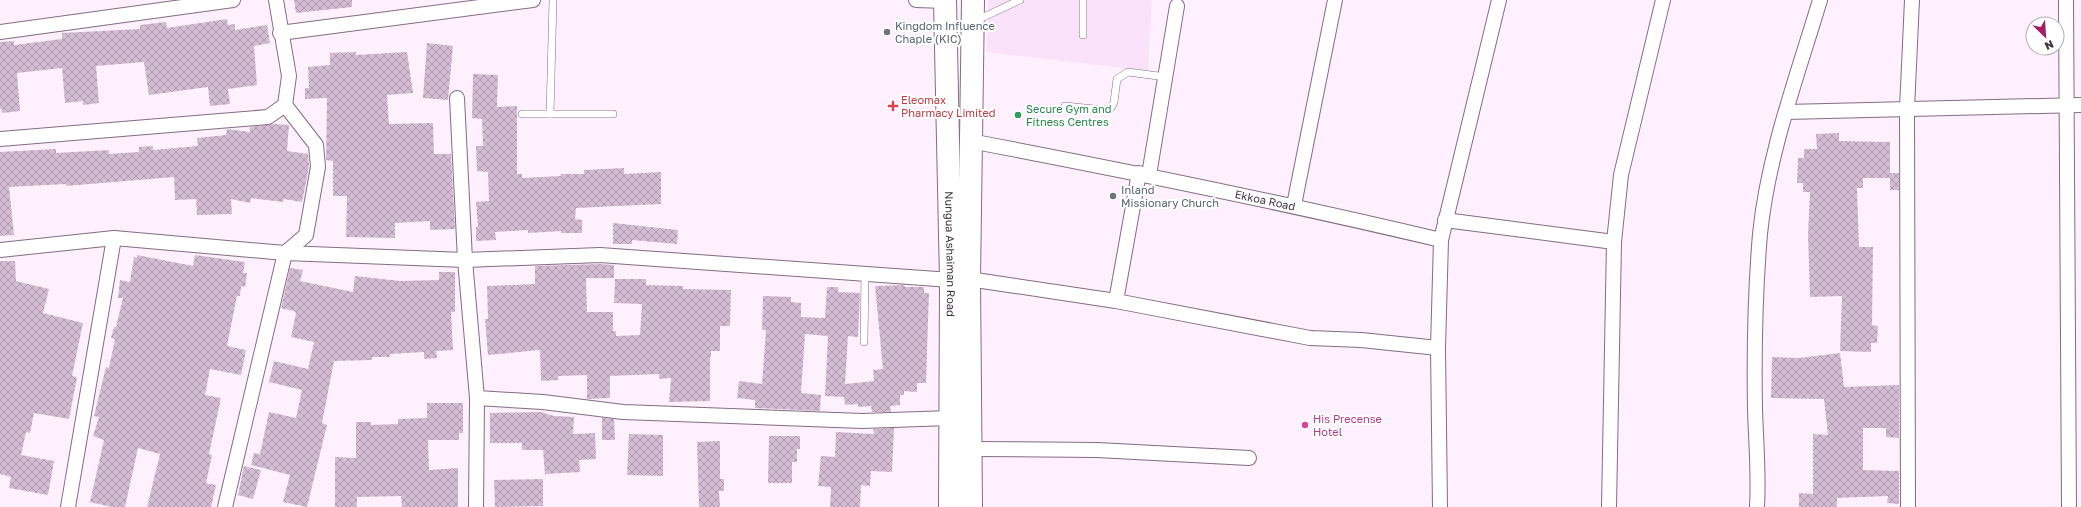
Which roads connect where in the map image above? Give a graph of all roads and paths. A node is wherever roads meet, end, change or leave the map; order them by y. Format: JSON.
{"nodes":[{"id":1,"x":233,"y":0,"type":"edge"},
{"id":2,"x":276,"y":0,"type":"edge"},
{"id":3,"x":533,"y":0,"type":"edge"},
{"id":4,"x":553,"y":0,"type":"edge"},
{"id":5,"x":916,"y":0,"type":"edge"},
{"id":6,"x":973,"y":0,"type":"edge"},
{"id":7,"x":1020,"y":0,"type":"edge"},
{"id":8,"x":1083,"y":0,"type":"edge"},
{"id":9,"x":1335,"y":0,"type":"edge"},
{"id":10,"x":1499,"y":0,"type":"edge"},
{"id":11,"x":1663,"y":0,"type":"edge"},
{"id":12,"x":1820,"y":0,"type":"edge"},
{"id":13,"x":1912,"y":0,"type":"edge"},
{"id":14,"x":2066,"y":0,"type":"edge"},
{"id":15,"x":945,"y":1,"type":"edge"},
{"id":16,"x":1177,"y":6,"type":"dead end"},
{"id":17,"x":973,"y":22,"type":"junction"},
{"id":18,"x":0,"y":32,"type":"edge"},
{"id":19,"x":280,"y":33,"type":"junction"},
{"id":20,"x":1083,"y":35,"type":"dead end"},
{"id":21,"x":1166,"y":77,"type":"junction"},
{"id":22,"x":457,"y":98,"type":"dead end"},
{"id":23,"x":286,"y":105,"type":"junction"},
{"id":24,"x":2066,"y":105,"type":"junction"},
{"id":25,"x":2081,"y":105,"type":"edge"},
{"id":26,"x":1065,"y":106,"type":"dead end"},
{"id":27,"x":1907,"y":109,"type":"junction"},
{"id":28,"x":1786,"y":112,"type":"junction"},
{"id":29,"x":522,"y":114,"type":"dead end"},
{"id":30,"x":550,"y":114,"type":"junction"},
{"id":31,"x":613,"y":114,"type":"dead end"},
{"id":32,"x":0,"y":138,"type":"edge"},
{"id":33,"x":970,"y":141,"type":"junction"},
{"id":34,"x":1144,"y":174,"type":"junction"},
{"id":35,"x":1294,"y":205,"type":"junction"},
{"id":36,"x":1445,"y":220,"type":"junction"},
{"id":37,"x":114,"y":238,"type":"junction"},
{"id":38,"x":1441,"y":240,"type":"junction"},
{"id":39,"x":1614,"y":242,"type":"junction"},
{"id":40,"x":0,"y":250,"type":"edge"},
{"id":41,"x":285,"y":253,"type":"junction"},
{"id":42,"x":465,"y":260,"type":"junction"},
{"id":43,"x":865,"y":272,"type":"junction"},
{"id":44,"x":960,"y":279,"type":"junction"},
{"id":45,"x":1116,"y":301,"type":"junction"},
{"id":46,"x":864,"y":342,"type":"dead end"},
{"id":47,"x":1438,"y":348,"type":"junction"},
{"id":48,"x":477,"y":398,"type":"junction"},
{"id":49,"x":951,"y":418,"type":"junction"},
{"id":50,"x":971,"y":448,"type":"junction"},
{"id":51,"x":1249,"y":458,"type":"dead end"},
{"id":52,"x":68,"y":507,"type":"edge"},
{"id":53,"x":225,"y":507,"type":"edge"},
{"id":54,"x":476,"y":507,"type":"edge"},
{"id":55,"x":950,"y":507,"type":"edge"},
{"id":56,"x":971,"y":507,"type":"edge"},
{"id":57,"x":1440,"y":507,"type":"edge"},
{"id":58,"x":1609,"y":507,"type":"edge"},
{"id":59,"x":1757,"y":507,"type":"edge"},
{"id":60,"x":1908,"y":507,"type":"edge"},
{"id":61,"x":2068,"y":507,"type":"edge"}],
"edges":[{"from":1,"to":18,"type":"street"},
{"from":2,"to":19,"type":"street"},
{"from":3,"to":19,"type":"street"},
{"from":4,"to":30,"type":"lane"},
{"from":5,"to":15,"type":"street"},
{"from":6,"to":17,"type":"main road","name":"Nungua Ashaiman Road"},
{"from":7,"to":17,"type":"lane"},
{"from":8,"to":20,"type":"lane"},
{"from":9,"to":35,"type":"street"},
{"from":10,"to":36,"type":"street"},
{"from":11,"to":39,"type":"street"},
{"from":12,"to":28,"type":"street"},
{"from":13,"to":27,"type":"street"},
{"from":14,"to":24,"type":"street"},
{"from":15,"to":44,"type":"main road","name":"Nungua Ashaiman Road"},
{"from":16,"to":21,"type":"street"},
{"from":17,"to":33,"type":"main road","name":"Nungua Ashaiman Road"},
{"from":19,"to":23,"type":"street"},
{"from":21,"to":26,"type":"lane"},
{"from":21,"to":34,"type":"street"},
{"from":22,"to":42,"type":"street"},
{"from":23,"to":32,"type":"street"},
{"from":23,"to":41,"type":"street"},
{"from":24,"to":25,"type":"street"},
{"from":24,"to":27,"type":"street"},
{"from":24,"to":61,"type":"street"},
{"from":27,"to":28,"type":"street"},
{"from":27,"to":60,"type":"street"},
{"from":28,"to":59,"type":"street"},
{"from":29,"to":30,"type":"lane"},
{"from":30,"to":31,"type":"lane"},
{"from":33,"to":34,"type":"street","name":"Ekkoa Road"},
{"from":33,"to":44,"type":"main road","name":"Nungua Ashaiman Road"},
{"from":34,"to":35,"type":"street","name":"Ekkoa Road"},
{"from":34,"to":45,"type":"street"},
{"from":35,"to":38,"type":"street","name":"Ekkoa Road"},
{"from":36,"to":38,"type":"street"},
{"from":36,"to":39,"type":"street"},
{"from":37,"to":40,"type":"street"},
{"from":37,"to":41,"type":"street"},
{"from":37,"to":52,"type":"street"},
{"from":38,"to":47,"type":"street"},
{"from":39,"to":58,"type":"street"},
{"from":41,"to":42,"type":"street"},
{"from":41,"to":53,"type":"street"},
{"from":42,"to":43,"type":"street"},
{"from":42,"to":48,"type":"street"},
{"from":43,"to":44,"type":"street"},
{"from":43,"to":46,"type":"lane"},
{"from":44,"to":45,"type":"street"},
{"from":44,"to":49,"type":"main road","name":"Nungua Ashaiman Road"},
{"from":44,"to":50,"type":"main road","name":"Nungua Ashaiman Road"},
{"from":45,"to":47,"type":"street"},
{"from":47,"to":57,"type":"street"},
{"from":48,"to":49,"type":"street"},
{"from":48,"to":54,"type":"street"},
{"from":49,"to":55,"type":"main road","name":"Nungua Ashaiman Road"},
{"from":50,"to":51,"type":"street"},
{"from":50,"to":56,"type":"main road","name":"Nungua Ashaiman Road"}]}
